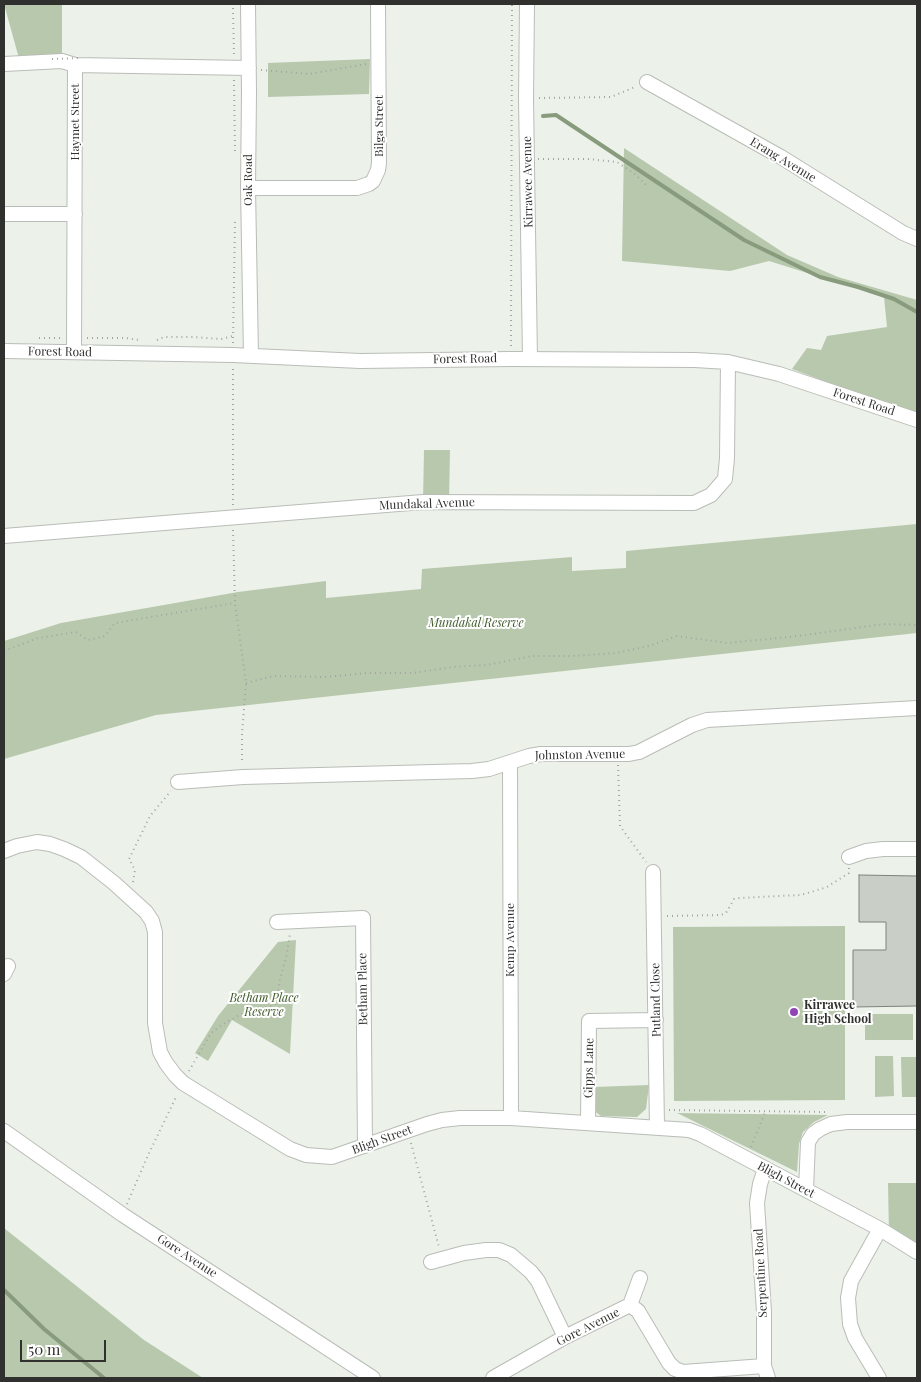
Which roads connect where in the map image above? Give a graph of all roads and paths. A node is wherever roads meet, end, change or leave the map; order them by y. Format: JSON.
{"nodes":[{"id":1,"x":248,"y":4,"type":"edge"},
{"id":2,"x":378,"y":4,"type":"edge"},
{"id":3,"x":512,"y":4,"type":"edge"},
{"id":4,"x":528,"y":4,"type":"edge"},
{"id":5,"x":233,"y":8,"type":"dead end"},
{"id":6,"x":52,"y":58,"type":"dead end"},
{"id":7,"x":77,"y":62,"type":"junction"},
{"id":8,"x":379,"y":63,"type":"junction"},
{"id":9,"x":4,"y":64,"type":"edge"},
{"id":10,"x":234,"y":68,"type":"junction"},
{"id":11,"x":249,"y":69,"type":"junction"},
{"id":12,"x":647,"y":82,"type":"joint"},
{"id":13,"x":526,"y":99,"type":"junction"},
{"id":14,"x":235,"y":158,"type":"dead end"},
{"id":15,"x":528,"y":159,"type":"junction"},
{"id":16,"x":647,"y":186,"type":"dead end"},
{"id":17,"x":248,"y":188,"type":"junction"},
{"id":18,"x":4,"y":214,"type":"edge"},
{"id":19,"x":75,"y":214,"type":"junction"},
{"id":20,"x":235,"y":217,"type":"dead end"},
{"id":21,"x":917,"y":239,"type":"edge"},
{"id":22,"x":233,"y":336,"type":"junction"},
{"id":23,"x":34,"y":338,"type":"dead end"},
{"id":24,"x":142,"y":340,"type":"dead end"},
{"id":25,"x":156,"y":340,"type":"dead end"},
{"id":26,"x":74,"y":345,"type":"junction"},
{"id":27,"x":4,"y":352,"type":"edge"},
{"id":28,"x":233,"y":355,"type":"junction"},
{"id":29,"x":251,"y":356,"type":"junction"},
{"id":30,"x":511,"y":359,"type":"junction"},
{"id":31,"x":530,"y":359,"type":"junction"},
{"id":32,"x":728,"y":362,"type":"junction"},
{"id":33,"x":917,"y":420,"type":"edge"},
{"id":34,"x":233,"y":518,"type":"junction"},
{"id":35,"x":4,"y":536,"type":"edge"},
{"id":36,"x":235,"y":602,"type":"junction"},
{"id":37,"x":917,"y":625,"type":"edge"},
{"id":38,"x":4,"y":651,"type":"edge"},
{"id":39,"x":246,"y":683,"type":"junction"},
{"id":40,"x":917,"y":708,"type":"edge"},
{"id":41,"x":618,"y":755,"type":"junction"},
{"id":42,"x":510,"y":763,"type":"junction"},
{"id":43,"x":243,"y":777,"type":"junction"},
{"id":44,"x":178,"y":782,"type":"joint"},
{"id":45,"x":917,"y":849,"type":"edge"},
{"id":46,"x":4,"y":851,"type":"edge"},
{"id":47,"x":848,"y":857,"type":"joint"},
{"id":48,"x":653,"y":872,"type":"joint"},
{"id":49,"x":135,"y":878,"type":"dead end"},
{"id":50,"x":654,"y":916,"type":"junction"},
{"id":51,"x":291,"y":921,"type":"junction"},
{"id":52,"x":277,"y":922,"type":"dead end"},
{"id":53,"x":656,"y":1020,"type":"junction"},
{"id":54,"x":183,"y":1083,"type":"junction"},
{"id":55,"x":172,"y":1106,"type":"dead end"},
{"id":56,"x":657,"y":1110,"type":"junction"},
{"id":57,"x":765,"y":1112,"type":"junction"},
{"id":58,"x":825,"y":1112,"type":"dead end"},
{"id":59,"x":511,"y":1118,"type":"junction"},
{"id":60,"x":917,"y":1122,"type":"edge"},
{"id":61,"x":588,"y":1123,"type":"junction"},
{"id":62,"x":657,"y":1127,"type":"junction"},
{"id":63,"x":407,"y":1131,"type":"junction"},
{"id":64,"x":4,"y":1132,"type":"edge"},
{"id":65,"x":365,"y":1146,"type":"junction"},
{"id":66,"x":746,"y":1158,"type":"junction"},
{"id":67,"x":765,"y":1169,"type":"junction"},
{"id":68,"x":806,"y":1190,"type":"junction"},
{"id":69,"x":123,"y":1215,"type":"junction"},
{"id":70,"x":880,"y":1229,"type":"junction"},
{"id":71,"x":917,"y":1252,"type":"edge"},
{"id":72,"x":436,"y":1261,"type":"joint"},
{"id":73,"x":640,"y":1278,"type":"dead end"},
{"id":74,"x":630,"y":1305,"type":"junction"},
{"id":75,"x":565,"y":1338,"type":"junction"},
{"id":76,"x":766,"y":1372,"type":"edge"},
{"id":77,"x":373,"y":1378,"type":"edge"},
{"id":78,"x":493,"y":1378,"type":"edge"},
{"id":79,"x":878,"y":1378,"type":"edge"}],
"edges":[{"from":1,"to":11,"type":"street","name":"Oak Road"},
{"from":2,"to":8,"type":"street","name":"Bilga Street"},
{"from":3,"to":30,"type":"path"},
{"from":4,"to":13,"type":"street","name":"Kirrawee Avenue"},
{"from":5,"to":10,"type":"path"},
{"from":6,"to":7,"type":"path","bridge":true},
{"from":7,"to":9,"type":"street"},
{"from":7,"to":10,"type":"street","name":"Haymet Street"},
{"from":7,"to":19,"type":"street","name":"Haymet Street"},
{"from":8,"to":11,"type":"path"},
{"from":8,"to":17,"type":"street","name":"Bilga Street"},
{"from":10,"to":11,"type":"street","name":"Haymet Street"},
{"from":10,"to":14,"type":"path"},
{"from":11,"to":17,"type":"street","name":"Oak Road"},
{"from":12,"to":13,"type":"path"},
{"from":12,"to":21,"type":"street","name":"Erang Avenue"},
{"from":13,"to":15,"type":"street","name":"Kirrawee Avenue"},
{"from":15,"to":16,"type":"path"},
{"from":15,"to":31,"type":"street","name":"Kirrawee Avenue"},
{"from":17,"to":29,"type":"street","name":"Oak Road"},
{"from":18,"to":19,"type":"street"},
{"from":19,"to":26,"type":"street","name":"Haymet Street"},
{"from":20,"to":22,"type":"path"},
{"from":22,"to":25,"type":"path"},
{"from":22,"to":28,"type":"path"},
{"from":23,"to":26,"type":"path"},
{"from":24,"to":26,"type":"path"},
{"from":26,"to":27,"type":"street","name":"Forest Road"},
{"from":26,"to":28,"type":"street","name":"Forest Road"},
{"from":28,"to":29,"type":"street","name":"Forest Road"},
{"from":28,"to":34,"type":"path"},
{"from":29,"to":30,"type":"street","name":"Forest Road"},
{"from":30,"to":31,"type":"street","name":"Forest Road"},
{"from":31,"to":32,"type":"street","name":"Forest Road"},
{"from":32,"to":33,"type":"street","name":"Forest Road"},
{"from":32,"to":34,"type":"street","name":"Mundakal Avenue"},
{"from":34,"to":35,"type":"street","name":"Mundakal Avenue"},
{"from":34,"to":36,"type":"path"},
{"from":36,"to":38,"type":"path"},
{"from":36,"to":39,"type":"path"},
{"from":37,"to":39,"type":"path"},
{"from":39,"to":43,"type":"path"},
{"from":40,"to":41,"type":"street","name":"Johnston Avenue"},
{"from":41,"to":42,"type":"street","name":"Johnston Avenue"},
{"from":41,"to":48,"type":"path"},
{"from":42,"to":43,"type":"street","name":"Johnston Avenue"},
{"from":42,"to":59,"type":"street","name":"Kemp Avenue"},
{"from":43,"to":44,"type":"street","name":"Johnston Avenue"},
{"from":44,"to":49,"type":"path"},
{"from":45,"to":47,"type":"street"},
{"from":46,"to":54,"type":"street","name":"Bligh Street"},
{"from":47,"to":50,"type":"path"},
{"from":48,"to":50,"type":"street","name":"Putland Close"},
{"from":50,"to":53,"type":"street","name":"Putland Close"},
{"from":51,"to":52,"type":"street","name":"Betham Place"},
{"from":51,"to":54,"type":"path"},
{"from":51,"to":65,"type":"street","name":"Betham Place"},
{"from":53,"to":56,"type":"street","name":"Putland Close"},
{"from":53,"to":61,"type":"street","name":"Gipps Lane"},
{"from":54,"to":65,"type":"street","name":"Bligh Street"},
{"from":55,"to":69,"type":"path"},
{"from":56,"to":57,"type":"path"},
{"from":56,"to":62,"type":"street","name":"Putland Close"},
{"from":57,"to":58,"type":"path"},
{"from":57,"to":66,"type":"path"},
{"from":59,"to":61,"type":"street","name":"Bligh Street"},
{"from":59,"to":63,"type":"street","name":"Bligh Street"},
{"from":60,"to":68,"type":"street"},
{"from":61,"to":62,"type":"street","name":"Bligh Street"},
{"from":62,"to":66,"type":"street","name":"Bligh Street"},
{"from":63,"to":65,"type":"street","name":"Bligh Street"},
{"from":63,"to":72,"type":"path"},
{"from":64,"to":69,"type":"street","name":"Gore Avenue"},
{"from":66,"to":67,"type":"street","name":"Bligh Street"},
{"from":67,"to":68,"type":"street","name":"Bligh Street"},
{"from":67,"to":76,"type":"street","name":"Serpentine Road"},
{"from":68,"to":70,"type":"street","name":"Bligh Street"},
{"from":69,"to":77,"type":"street","name":"Gore Avenue"},
{"from":70,"to":71,"type":"street","name":"Bligh Street"},
{"from":70,"to":79,"type":"street"},
{"from":72,"to":75,"type":"street"},
{"from":73,"to":74,"type":"street","name":"Gore Avenue"},
{"from":74,"to":75,"type":"street","name":"Gore Avenue"},
{"from":74,"to":76,"type":"street","name":"Gore Avenue"},
{"from":75,"to":78,"type":"street","name":"Gore Avenue"}]}
